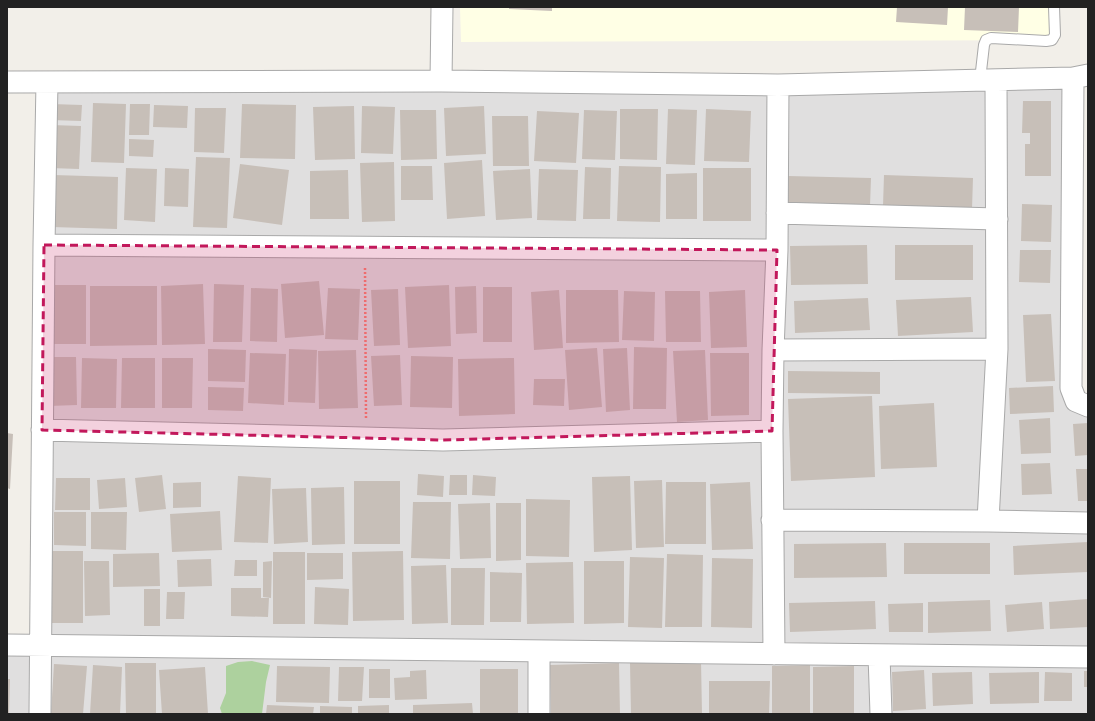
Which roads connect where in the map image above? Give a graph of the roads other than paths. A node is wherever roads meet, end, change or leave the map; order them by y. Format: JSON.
{"nodes":[{"id":1,"x":442,"y":7,"type":"edge"},
{"id":2,"x":1054,"y":7,"type":"edge"},
{"id":3,"x":1080,"y":76,"type":"edge"},
{"id":4,"x":988,"y":80,"type":"junction"},
{"id":5,"x":441,"y":81,"type":"junction"},
{"id":6,"x":7,"y":82,"type":"edge"},
{"id":7,"x":47,"y":82,"type":"junction"},
{"id":8,"x":778,"y":85,"type":"junction"},
{"id":9,"x":777,"y":213,"type":"junction"},
{"id":10,"x":997,"y":220,"type":"junction"},
{"id":11,"x":44,"y":245,"type":"junction"},
{"id":12,"x":777,"y":250,"type":"junction"},
{"id":13,"x":997,"y":349,"type":"junction"},
{"id":14,"x":773,"y":350,"type":"junction"},
{"id":15,"x":1088,"y":406,"type":"edge"},
{"id":16,"x":42,"y":430,"type":"junction"},
{"id":17,"x":772,"y":431,"type":"junction"},
{"id":18,"x":772,"y":520,"type":"junction"},
{"id":19,"x":988,"y":521,"type":"junction"},
{"id":20,"x":1088,"y":523,"type":"edge"},
{"id":21,"x":7,"y":645,"type":"edge"},
{"id":22,"x":41,"y":645,"type":"junction"},
{"id":23,"x":539,"y":651,"type":"junction"},
{"id":24,"x":774,"y":654,"type":"junction"},
{"id":25,"x":879,"y":655,"type":"junction"},
{"id":26,"x":1088,"y":657,"type":"edge"},
{"id":27,"x":40,"y":714,"type":"edge"},
{"id":28,"x":539,"y":714,"type":"edge"},
{"id":29,"x":881,"y":714,"type":"edge"}],
"edges":[{"from":1,"to":5,"type":"street"},
{"from":2,"to":4,"type":"lane"},
{"from":3,"to":4,"type":"street"},
{"from":3,"to":15,"type":"street"},
{"from":4,"to":8,"type":"street"},
{"from":4,"to":10,"type":"street"},
{"from":5,"to":7,"type":"street"},
{"from":5,"to":8,"type":"street"},
{"from":6,"to":7,"type":"street"},
{"from":7,"to":11,"type":"street"},
{"from":8,"to":9,"type":"street"},
{"from":9,"to":10,"type":"street"},
{"from":9,"to":12,"type":"street"},
{"from":10,"to":13,"type":"street"},
{"from":11,"to":12,"type":"street"},
{"from":11,"to":16,"type":"street"},
{"from":12,"to":14,"type":"street"},
{"from":13,"to":14,"type":"street"},
{"from":13,"to":19,"type":"street"},
{"from":14,"to":17,"type":"street"},
{"from":16,"to":17,"type":"street"},
{"from":16,"to":22,"type":"street"},
{"from":17,"to":18,"type":"street"},
{"from":18,"to":19,"type":"street"},
{"from":18,"to":24,"type":"street"},
{"from":19,"to":20,"type":"street"},
{"from":21,"to":22,"type":"street"},
{"from":22,"to":23,"type":"street"},
{"from":22,"to":27,"type":"street"},
{"from":23,"to":24,"type":"street"},
{"from":23,"to":28,"type":"street"},
{"from":24,"to":25,"type":"street"},
{"from":25,"to":26,"type":"street"},
{"from":25,"to":29,"type":"street"}]}
